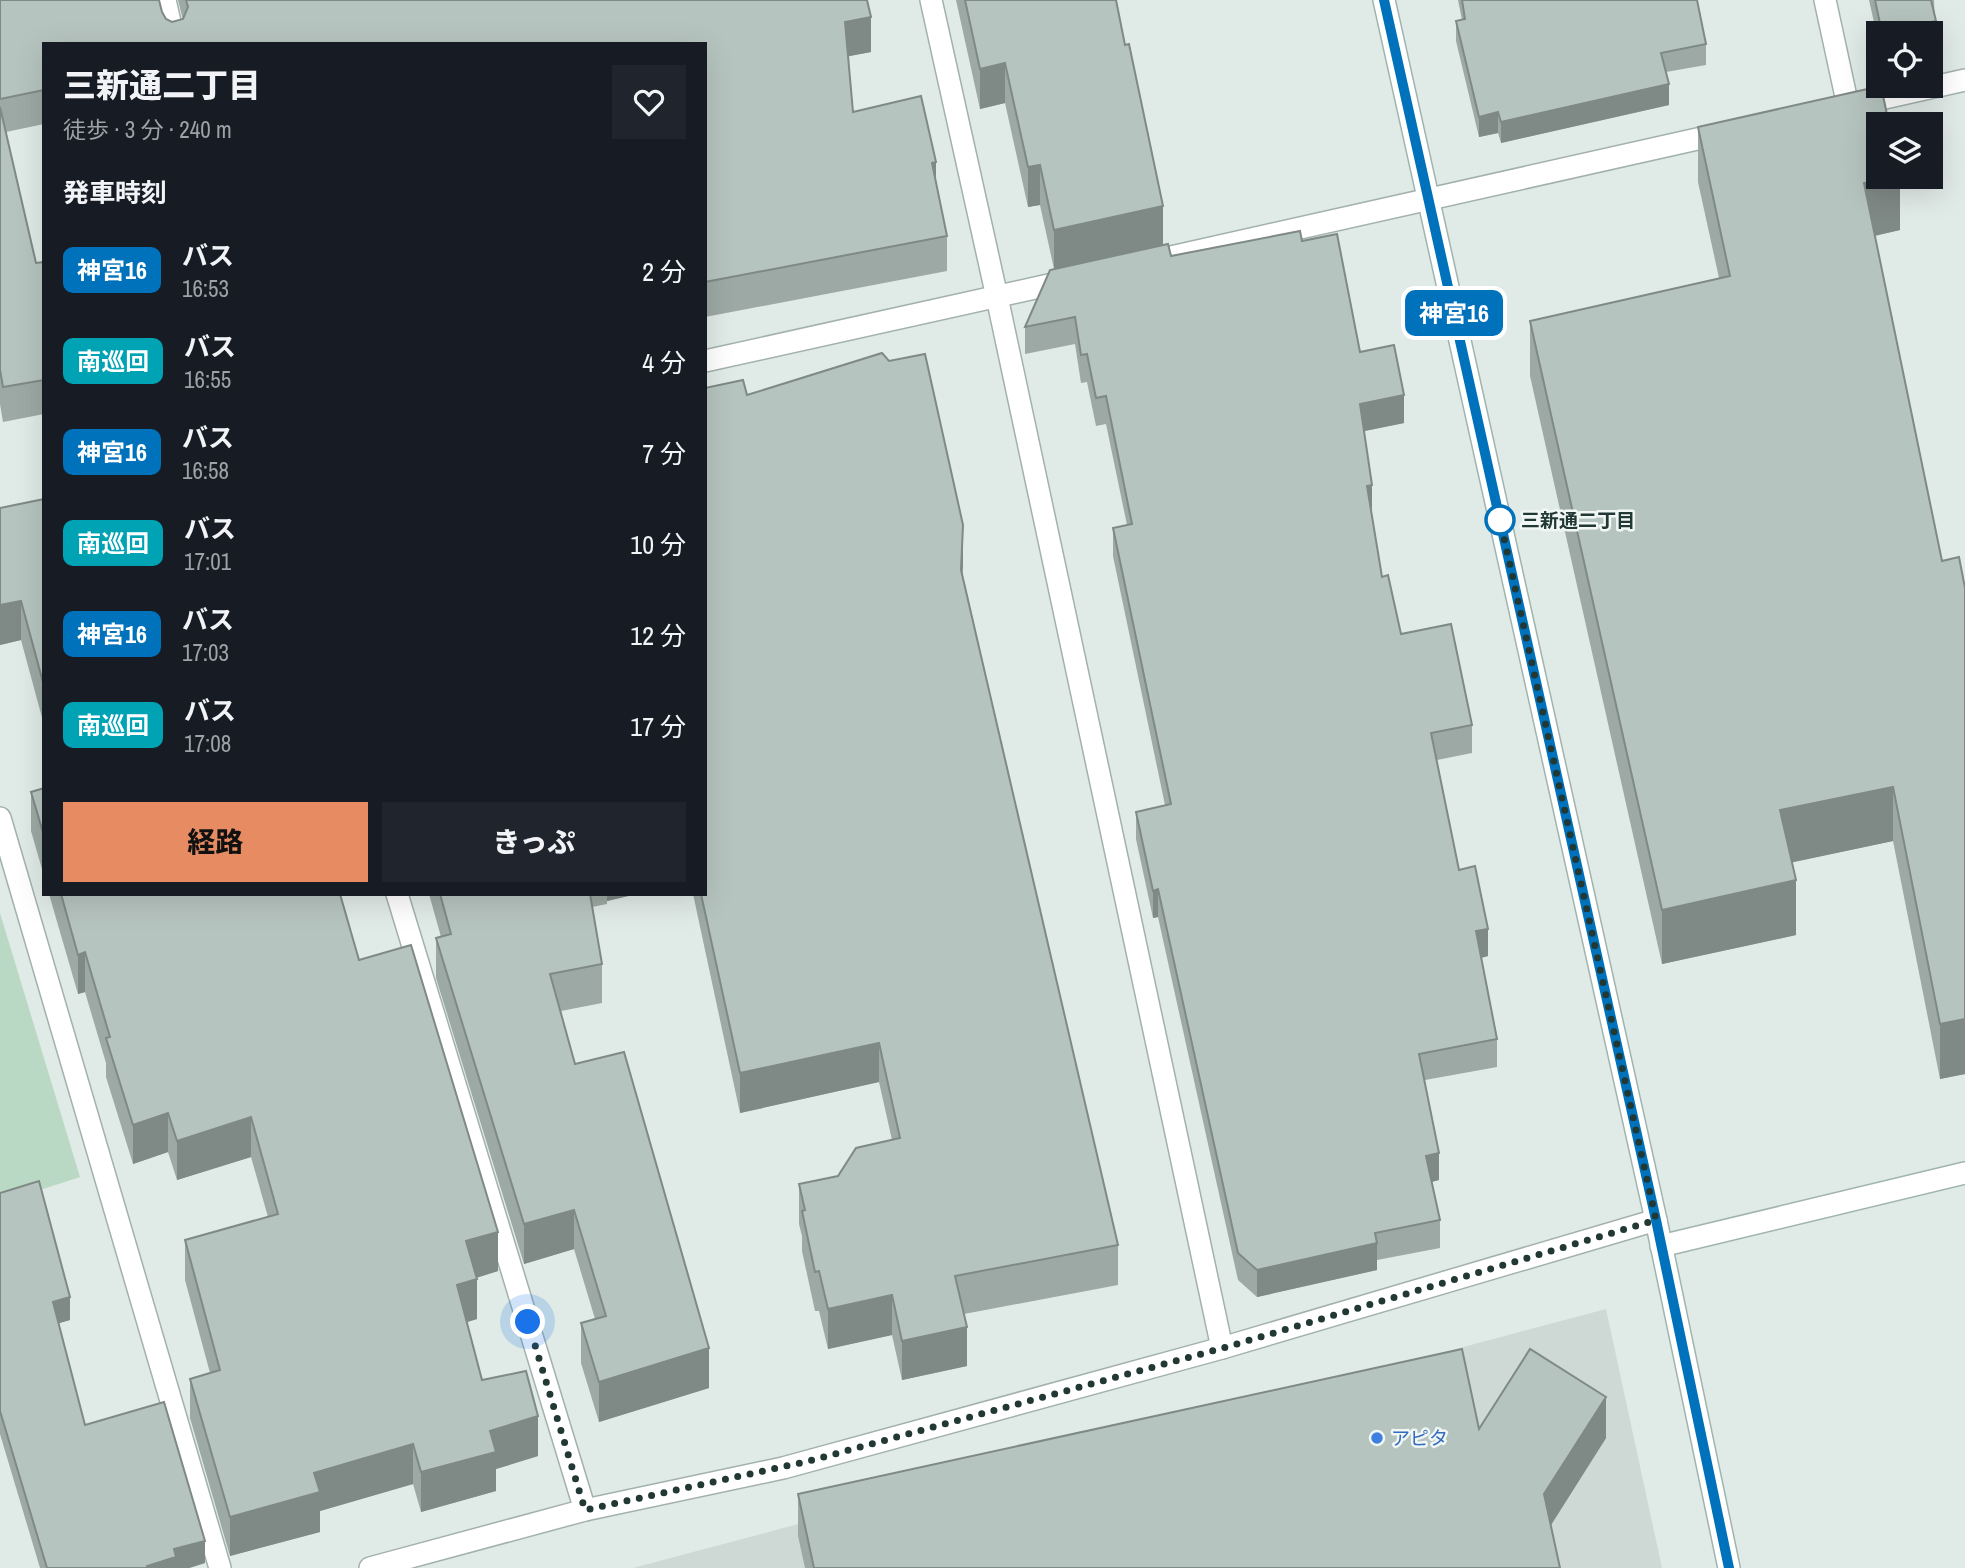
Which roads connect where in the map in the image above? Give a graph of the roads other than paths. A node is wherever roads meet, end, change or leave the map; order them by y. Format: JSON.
{"nodes":[{"id":1,"x":165,"y":0,"type":"edge"},
{"id":2,"x":931,"y":0,"type":"edge"},
{"id":3,"x":1384,"y":0,"type":"edge"},
{"id":4,"x":1825,"y":0,"type":"edge"},
{"id":5,"x":175,"y":42,"type":"edge"},
{"id":6,"x":1965,"y":80,"type":"edge"},
{"id":7,"x":1740,"y":130,"type":"edge"},
{"id":8,"x":1428,"y":198,"type":"junction"},
{"id":9,"x":1145,"y":263,"type":"edge"},
{"id":10,"x":1091,"y":275,"type":"edge"},
{"id":11,"x":997,"y":297,"type":"junction"},
{"id":12,"x":707,"y":361,"type":"edge"},
{"id":13,"x":0,"y":818,"type":"edge"},
{"id":14,"x":398,"y":896,"type":"edge"},
{"id":15,"x":1965,"y":1173,"type":"edge"},
{"id":16,"x":1656,"y":1220,"type":"junction"},
{"id":17,"x":1661,"y":1246,"type":"junction"},
{"id":18,"x":1223,"y":1348,"type":"junction"},
{"id":19,"x":585,"y":1510,"type":"junction"},
{"id":20,"x":220,"y":1568,"type":"edge"},
{"id":21,"x":370,"y":1568,"type":"edge"},
{"id":22,"x":1730,"y":1568,"type":"edge"}],
"edges":[{"from":1,"to":5,"type":"street"},
{"from":2,"to":11,"type":"street"},
{"from":3,"to":8,"type":"street"},
{"from":4,"to":6,"type":"street"},
{"from":7,"to":8,"type":"street"},
{"from":8,"to":9,"type":"street"},
{"from":8,"to":16,"type":"street"},
{"from":10,"to":11,"type":"street"},
{"from":11,"to":12,"type":"street"},
{"from":11,"to":18,"type":"street"},
{"from":13,"to":20,"type":"street"},
{"from":14,"to":19,"type":"street"},
{"from":15,"to":17,"type":"street"},
{"from":16,"to":17,"type":"street"},
{"from":16,"to":18,"type":"street"},
{"from":17,"to":22,"type":"street"},
{"from":18,"to":19,"type":"street"},
{"from":19,"to":21,"type":"street"}]}
